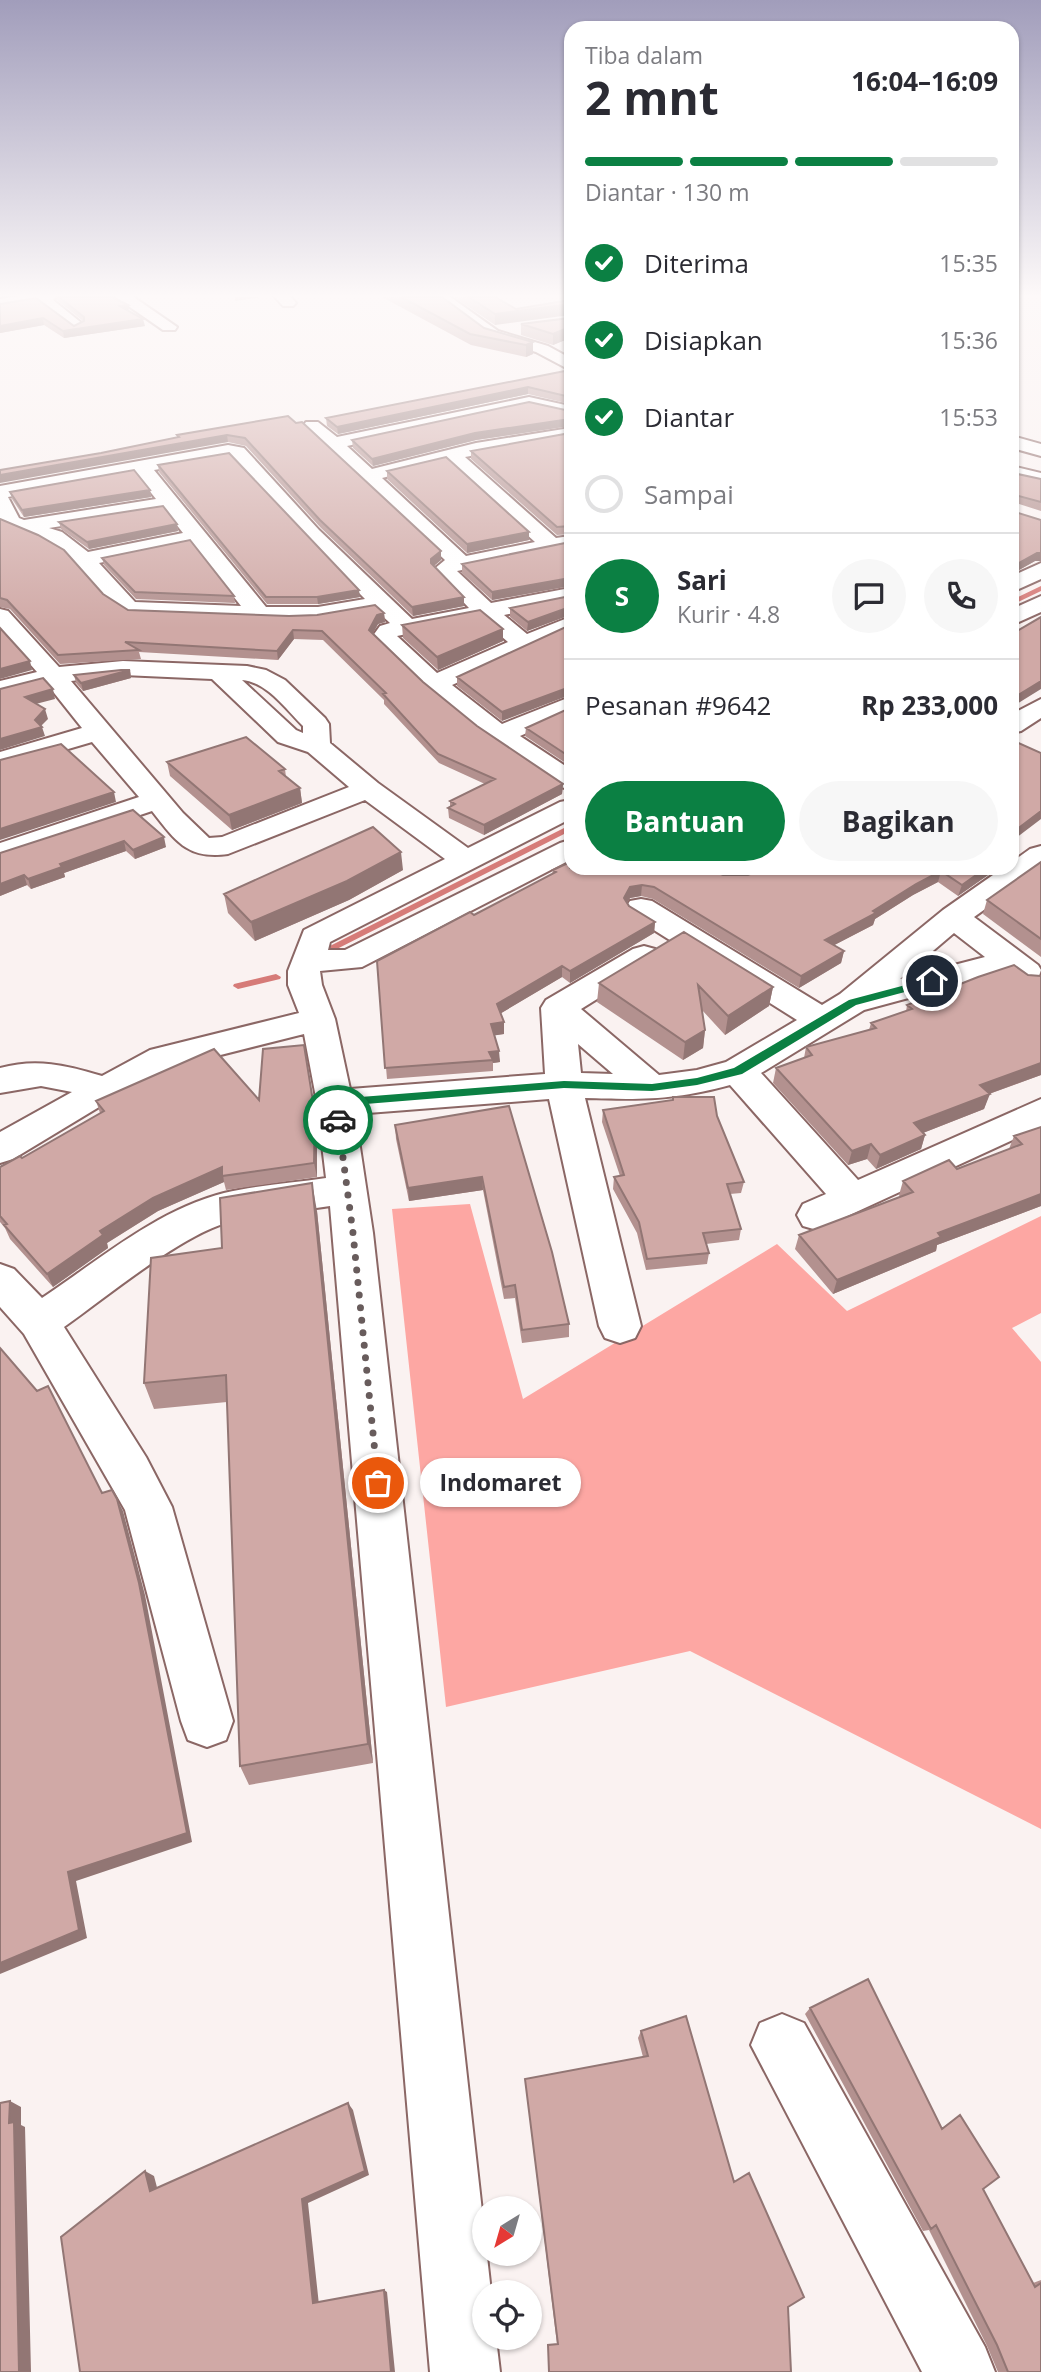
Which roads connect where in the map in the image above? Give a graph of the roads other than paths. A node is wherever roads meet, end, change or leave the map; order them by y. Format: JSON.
{"nodes":[{"id":1,"x":506,"y":407,"type":"edge"},
{"id":2,"x":312,"y":426,"type":"dead end"},
{"id":3,"x":564,"y":434,"type":"edge"},
{"id":4,"x":537,"y":438,"type":"junction"},
{"id":5,"x":333,"y":443,"type":"junction"},
{"id":6,"x":1019,"y":444,"type":"edge"},
{"id":7,"x":1041,"y":450,"type":"edge"},
{"id":8,"x":554,"y":451,"type":"edge"},
{"id":9,"x":451,"y":455,"type":"junction"},
{"id":10,"x":141,"y":467,"type":"junction"},
{"id":11,"x":1019,"y":474,"type":"edge"},
{"id":12,"x":367,"y":476,"type":"junction"},
{"id":13,"x":1041,"y":479,"type":"edge"},
{"id":14,"x":0,"y":492,"type":"edge"},
{"id":15,"x":0,"y":500,"type":"edge"},
{"id":16,"x":169,"y":503,"type":"junction"},
{"id":17,"x":19,"y":527,"type":"junction"},
{"id":18,"x":197,"y":537,"type":"junction"},
{"id":19,"x":561,"y":544,"type":"edge"},
{"id":20,"x":84,"y":559,"type":"junction"},
{"id":21,"x":461,"y":563,"type":"junction"},
{"id":22,"x":1041,"y":570,"type":"edge"},
{"id":23,"x":1019,"y":581,"type":"edge"},
{"id":24,"x":564,"y":595,"type":"edge"},
{"id":25,"x":382,"y":603,"type":"junction"},
{"id":26,"x":1041,"y":603,"type":"edge"},
{"id":27,"x":485,"y":611,"type":"junction"},
{"id":28,"x":259,"y":613,"type":"junction"},
{"id":29,"x":1019,"y":614,"type":"edge"},
{"id":30,"x":4,"y":625,"type":"edge"},
{"id":31,"x":407,"y":627,"type":"junction"},
{"id":32,"x":564,"y":627,"type":"edge"},
{"id":33,"x":525,"y":644,"type":"junction"},
{"id":34,"x":53,"y":675,"type":"junction"},
{"id":35,"x":434,"y":684,"type":"junction"},
{"id":36,"x":0,"y":689,"type":"edge"},
{"id":37,"x":1019,"y":701,"type":"edge"},
{"id":38,"x":564,"y":708,"type":"edge"},
{"id":39,"x":1038,"y":708,"type":"edge"},
{"id":40,"x":1019,"y":720,"type":"edge"},
{"id":41,"x":98,"y":732,"type":"junction"},
{"id":42,"x":499,"y":735,"type":"junction"},
{"id":43,"x":0,"y":761,"type":"edge"},
{"id":44,"x":564,"y":776,"type":"edge"},
{"id":45,"x":368,"y":789,"type":"junction"},
{"id":46,"x":157,"y":800,"type":"junction"},
{"id":47,"x":564,"y":811,"type":"edge"},
{"id":48,"x":564,"y":852,"type":"edge"},
{"id":49,"x":0,"y":853,"type":"edge"},
{"id":50,"x":1041,"y":855,"type":"edge"},
{"id":51,"x":468,"y":862,"type":"junction"},
{"id":52,"x":1019,"y":871,"type":"edge"},
{"id":53,"x":720,"y":875,"type":"edge"},
{"id":54,"x":741,"y":875,"type":"edge"},
{"id":55,"x":1013,"y":875,"type":"edge"},
{"id":56,"x":640,"y":908,"type":"dead end"},
{"id":57,"x":954,"y":917,"type":"junction"},
{"id":58,"x":682,"y":933,"type":"junction"},
{"id":59,"x":310,"y":961,"type":"junction"},
{"id":60,"x":1032,"y":975,"type":"edge"},
{"id":61,"x":852,"y":1002,"type":"junction"},
{"id":62,"x":558,"y":1008,"type":"junction"},
{"id":63,"x":318,"y":1019,"type":"junction"},
{"id":64,"x":822,"y":1020,"type":"junction"},
{"id":65,"x":738,"y":1071,"type":"junction"},
{"id":66,"x":0,"y":1081,"type":"edge"},
{"id":67,"x":564,"y":1085,"type":"junction"},
{"id":68,"x":652,"y":1088,"type":"junction"},
{"id":69,"x":94,"y":1096,"type":"dead end"},
{"id":70,"x":335,"y":1103,"type":"junction"},
{"id":71,"x":1041,"y":1112,"type":"edge"},
{"id":72,"x":0,"y":1149,"type":"edge"},
{"id":73,"x":347,"y":1189,"type":"junction"},
{"id":74,"x":853,"y":1199,"type":"junction"},
{"id":75,"x":817,"y":1215,"type":"dead end"},
{"id":76,"x":0,"y":1280,"type":"edge"},
{"id":77,"x":39,"y":1322,"type":"junction"},
{"id":78,"x":620,"y":1326,"type":"dead end"},
{"id":79,"x":207,"y":1721,"type":"dead end"},
{"id":80,"x":782,"y":2045,"type":"dead end"},
{"id":81,"x":465,"y":2372,"type":"edge"},
{"id":82,"x":960,"y":2372,"type":"edge"}],
"edges":[{"from":1,"to":5,"type":"street"},
{"from":2,"to":5,"type":"street"},
{"from":3,"to":4,"type":"street"},
{"from":4,"to":8,"type":"street"},
{"from":4,"to":9,"type":"street"},
{"from":5,"to":12,"type":"street"},
{"from":6,"to":7,"type":"street"},
{"from":9,"to":12,"type":"street"},
{"from":9,"to":19,"type":"street"},
{"from":10,"to":14,"type":"street"},
{"from":10,"to":16,"type":"street"},
{"from":10,"to":25,"type":"street"},
{"from":11,"to":13,"type":"street"},
{"from":12,"to":21,"type":"street"},
{"from":15,"to":17,"type":"street"},
{"from":16,"to":17,"type":"street"},
{"from":16,"to":18,"type":"street"},
{"from":17,"to":20,"type":"street"},
{"from":18,"to":20,"type":"street"},
{"from":18,"to":28,"type":"street"},
{"from":19,"to":21,"type":"street"},
{"from":20,"to":28,"type":"street"},
{"from":21,"to":27,"type":"street"},
{"from":22,"to":23,"type":"street"},
{"from":24,"to":27,"type":"street"},
{"from":25,"to":28,"type":"street"},
{"from":25,"to":31,"type":"street"},
{"from":26,"to":29,"type":"street"},
{"from":27,"to":31,"type":"street"},
{"from":27,"to":33,"type":"street"},
{"from":30,"to":34,"type":"street"},
{"from":31,"to":35,"type":"street"},
{"from":32,"to":33,"type":"street"},
{"from":33,"to":35,"type":"street"},
{"from":34,"to":36,"type":"street"},
{"from":34,"to":41,"type":"street"},
{"from":34,"to":45,"type":"street"},
{"from":35,"to":42,"type":"street"},
{"from":37,"to":39,"type":"street"},
{"from":38,"to":42,"type":"street"},
{"from":39,"to":40,"type":"street"},
{"from":41,"to":43,"type":"street"},
{"from":41,"to":46,"type":"street"},
{"from":42,"to":44,"type":"street"},
{"from":45,"to":46,"type":"street"},
{"from":45,"to":51,"type":"street"},
{"from":46,"to":49,"type":"street"},
{"from":47,"to":51,"type":"street"},
{"from":48,"to":59,"type":"street"},
{"from":50,"to":52,"type":"street"},
{"from":51,"to":59,"type":"street"},
{"from":53,"to":54,"type":"street"},
{"from":55,"to":57,"type":"street"},
{"from":56,"to":58,"type":"street"},
{"from":57,"to":60,"type":"street"},
{"from":57,"to":61,"type":"street"},
{"from":58,"to":62,"type":"street"},
{"from":58,"to":64,"type":"street"},
{"from":59,"to":63,"type":"street"},
{"from":60,"to":61,"type":"street"},
{"from":61,"to":64,"type":"street"},
{"from":62,"to":67,"type":"street"},
{"from":62,"to":68,"type":"street"},
{"from":63,"to":66,"type":"street"},
{"from":63,"to":70,"type":"street"},
{"from":64,"to":65,"type":"street"},
{"from":65,"to":68,"type":"street"},
{"from":65,"to":74,"type":"street"},
{"from":67,"to":68,"type":"street"},
{"from":67,"to":70,"type":"street"},
{"from":67,"to":78,"type":"street"},
{"from":69,"to":72,"type":"street"},
{"from":70,"to":73,"type":"street"},
{"from":71,"to":74,"type":"street"},
{"from":73,"to":77,"type":"street"},
{"from":73,"to":81,"type":"street"},
{"from":74,"to":75,"type":"street"},
{"from":76,"to":77,"type":"street"},
{"from":77,"to":79,"type":"street"},
{"from":80,"to":82,"type":"street"}]}
